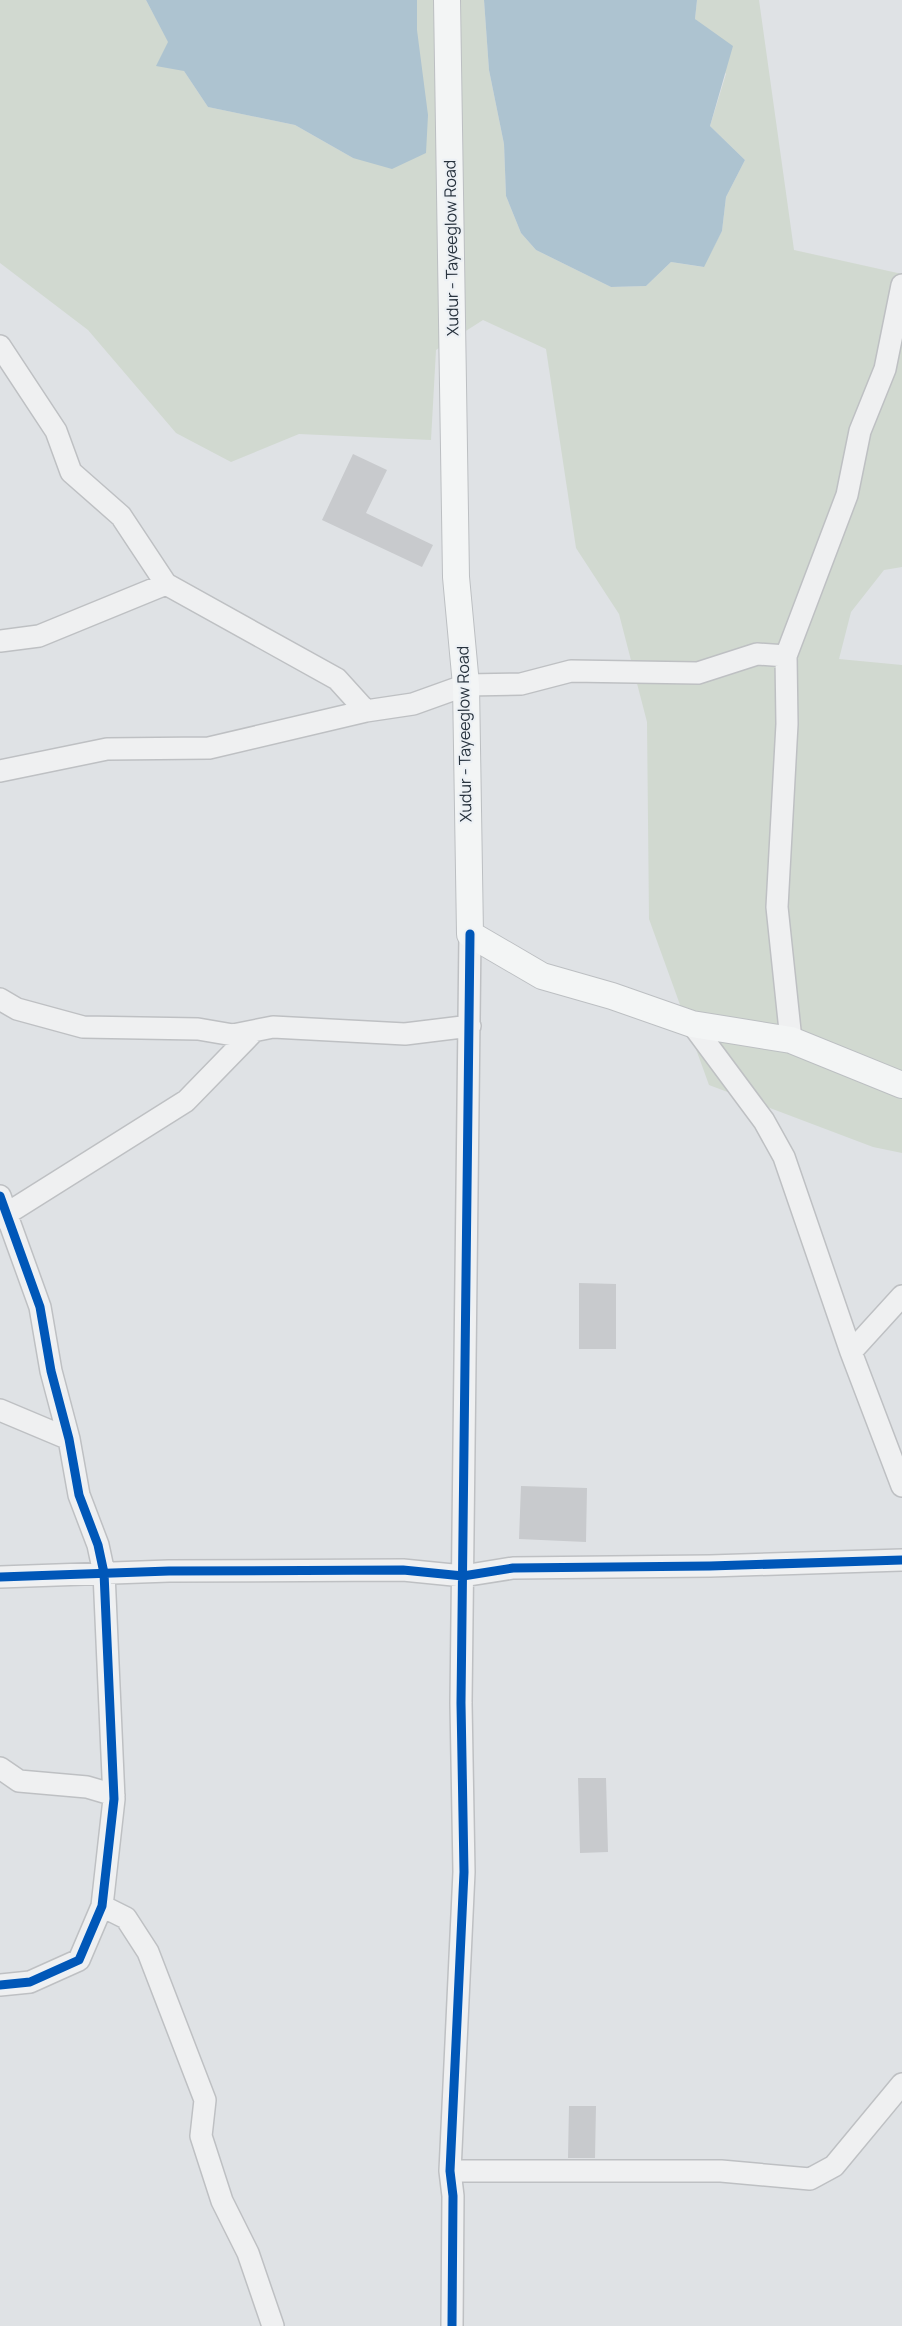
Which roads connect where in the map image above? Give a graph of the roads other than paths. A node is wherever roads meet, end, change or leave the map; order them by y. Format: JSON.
{"nodes":[{"id":1,"x":447,"y":0,"type":"edge"},
{"id":2,"x":902,"y":285,"type":"edge"},
{"id":3,"x":0,"y":346,"type":"edge"},
{"id":4,"x":166,"y":584,"type":"junction"},
{"id":5,"x":0,"y":641,"type":"edge"},
{"id":6,"x":786,"y":656,"type":"junction"},
{"id":7,"x":466,"y":685,"type":"junction"},
{"id":8,"x":366,"y":711,"type":"junction"},
{"id":9,"x":0,"y":771,"type":"edge"},
{"id":10,"x":470,"y":934,"type":"junction"},
{"id":11,"x":0,"y":999,"type":"edge"},
{"id":12,"x":693,"y":1024,"type":"junction"},
{"id":13,"x":470,"y":1026,"type":"junction"},
{"id":14,"x":254,"y":1031,"type":"junction"},
{"id":15,"x":791,"y":1040,"type":"junction"},
{"id":16,"x":902,"y":1085,"type":"edge"},
{"id":17,"x":3,"y":1210,"type":"edge"},
{"id":18,"x":902,"y":1296,"type":"edge"},
{"id":19,"x":851,"y":1352,"type":"junction"},
{"id":20,"x":0,"y":1410,"type":"edge"},
{"id":21,"x":69,"y":1439,"type":"junction"},
{"id":22,"x":902,"y":1486,"type":"edge"},
{"id":23,"x":902,"y":1560,"type":"edge"},
{"id":24,"x":104,"y":1573,"type":"junction"},
{"id":25,"x":464,"y":1576,"type":"junction"},
{"id":26,"x":0,"y":1577,"type":"edge"},
{"id":27,"x":0,"y":1768,"type":"edge"},
{"id":28,"x":114,"y":1795,"type":"junction"},
{"id":29,"x":102,"y":1906,"type":"junction"},
{"id":30,"x":0,"y":1985,"type":"edge"},
{"id":31,"x":902,"y":2084,"type":"edge"},
{"id":32,"x":450,"y":2171,"type":"junction"},
{"id":33,"x":273,"y":2326,"type":"edge"},
{"id":34,"x":452,"y":2326,"type":"edge"}],
"edges":[{"from":1,"to":7,"type":"main road","name":"Xudur - Tayeeglow Road"},
{"from":2,"to":6,"type":"street"},
{"from":3,"to":4,"type":"street"},
{"from":4,"to":5,"type":"street"},
{"from":4,"to":8,"type":"street"},
{"from":6,"to":7,"type":"street"},
{"from":6,"to":15,"type":"street"},
{"from":7,"to":8,"type":"street"},
{"from":7,"to":10,"type":"main road","name":"Xudur - Tayeeglow Road"},
{"from":8,"to":9,"type":"street"},
{"from":10,"to":12,"type":"main road"},
{"from":10,"to":13,"type":"street"},
{"from":11,"to":14,"type":"street"},
{"from":12,"to":15,"type":"main road"},
{"from":12,"to":19,"type":"street"},
{"from":13,"to":14,"type":"street"},
{"from":13,"to":25,"type":"street"},
{"from":14,"to":17,"type":"street"},
{"from":15,"to":16,"type":"main road"},
{"from":17,"to":21,"type":"street"},
{"from":18,"to":19,"type":"street"},
{"from":19,"to":22,"type":"street"},
{"from":20,"to":21,"type":"street"},
{"from":21,"to":24,"type":"street"},
{"from":23,"to":25,"type":"street"},
{"from":24,"to":25,"type":"street"},
{"from":24,"to":26,"type":"street"},
{"from":24,"to":28,"type":"street"},
{"from":25,"to":32,"type":"street"},
{"from":27,"to":28,"type":"street"},
{"from":28,"to":29,"type":"street"},
{"from":29,"to":30,"type":"street"},
{"from":29,"to":33,"type":"street"},
{"from":31,"to":32,"type":"street"},
{"from":32,"to":34,"type":"street"}]}
